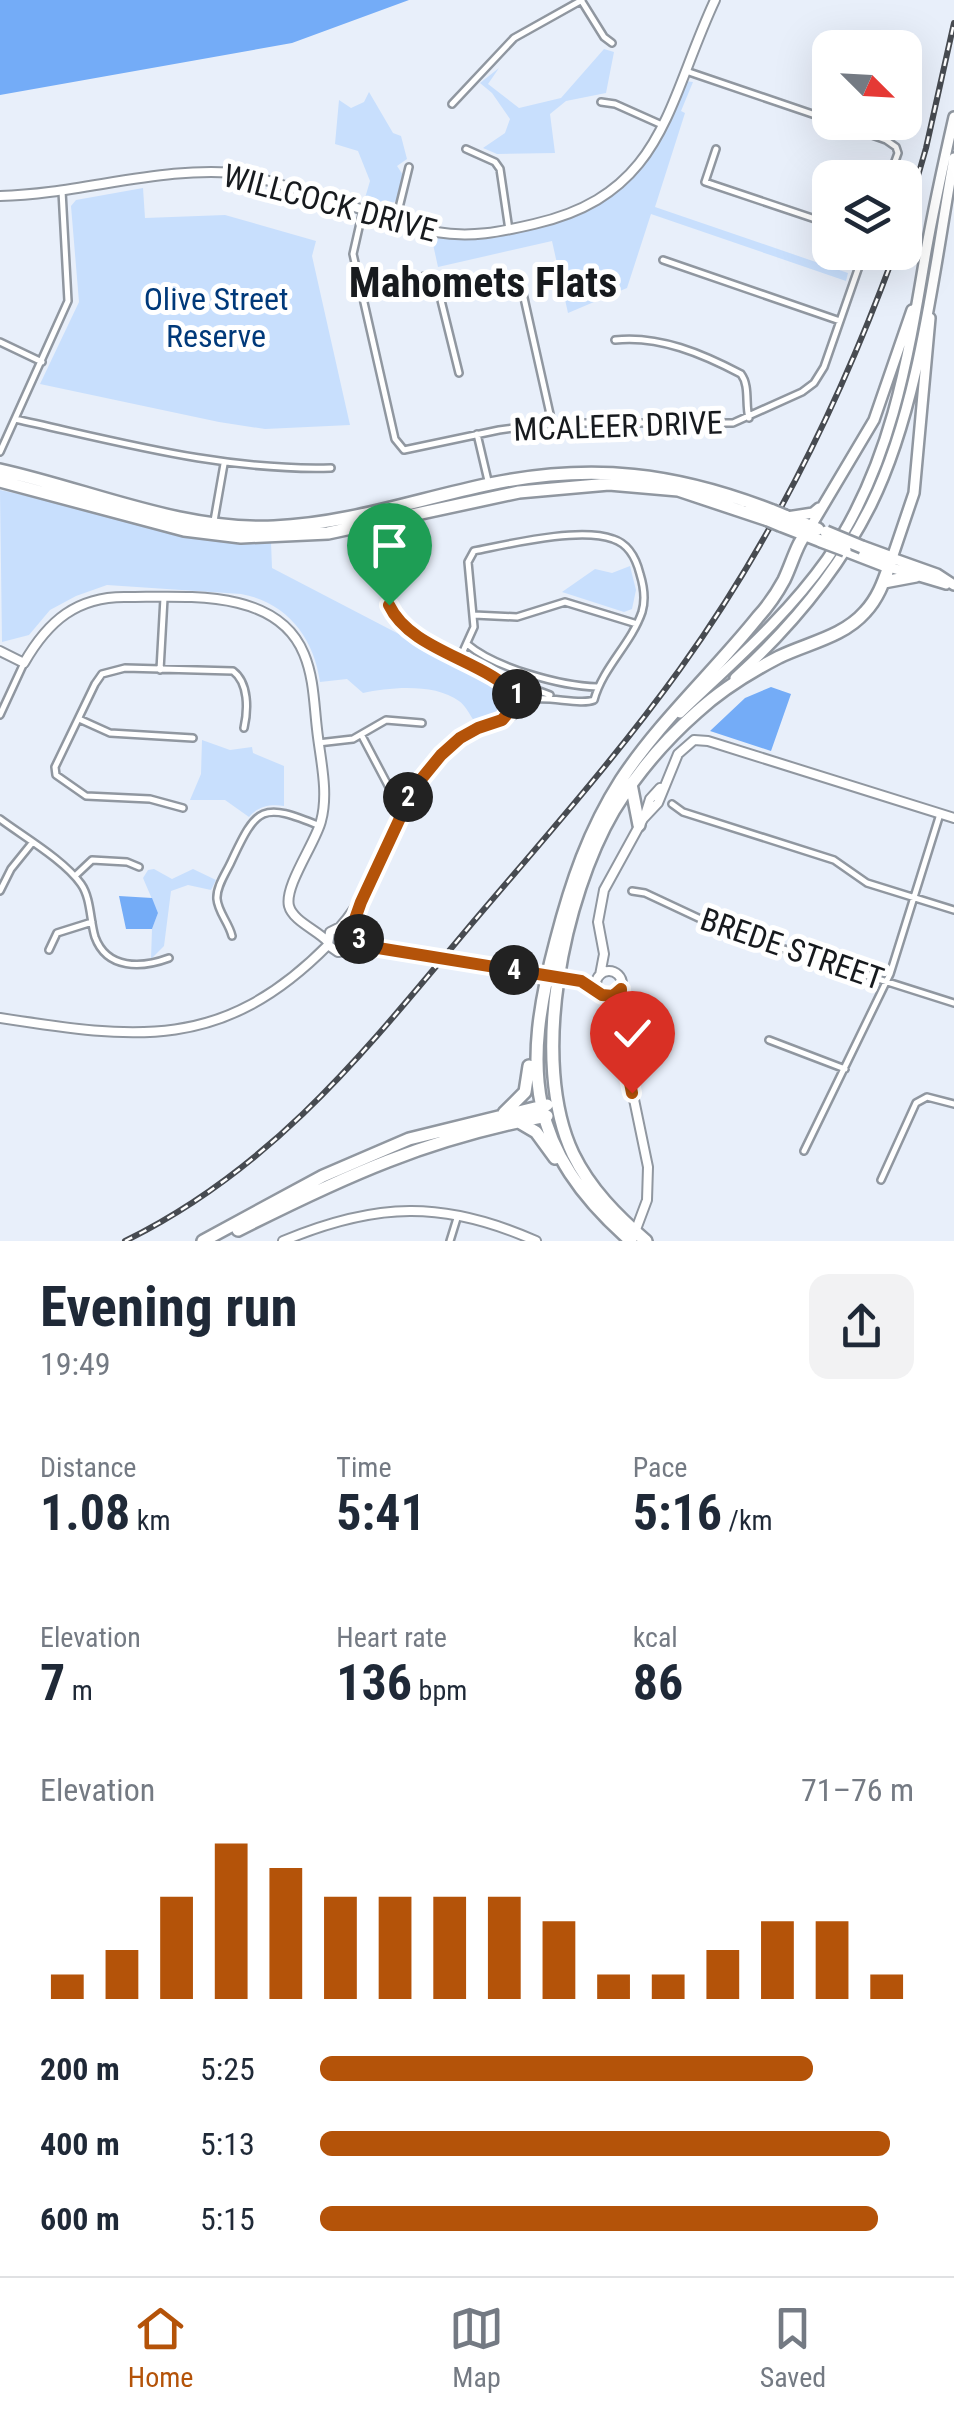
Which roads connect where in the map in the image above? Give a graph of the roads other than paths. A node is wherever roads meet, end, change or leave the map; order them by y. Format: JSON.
{"nodes":[{"id":1,"x":581,"y":0,"type":"edge"},
{"id":2,"x":715,"y":0,"type":"edge"},
{"id":3,"x":612,"y":43,"type":"dead end"},
{"id":4,"x":684,"y":70,"type":"junction"},
{"id":5,"x":601,"y":102,"type":"dead end"},
{"id":6,"x":452,"y":104,"type":"dead end"},
{"id":7,"x":812,"y":115,"type":"edge"},
{"id":8,"x":954,"y":116,"type":"edge"},
{"id":9,"x":662,"y":125,"type":"junction"},
{"id":10,"x":885,"y":140,"type":"edge"},
{"id":11,"x":466,"y":148,"type":"dead end"},
{"id":12,"x":716,"y":149,"type":"dead end"},
{"id":13,"x":954,"y":158,"type":"edge"},
{"id":14,"x":895,"y":160,"type":"edge"},
{"id":15,"x":409,"y":168,"type":"dead end"},
{"id":16,"x":62,"y":191,"type":"junction"},
{"id":17,"x":0,"y":196,"type":"edge"},
{"id":18,"x":364,"y":210,"type":"junction"},
{"id":19,"x":812,"y":218,"type":"edge"},
{"id":20,"x":396,"y":220,"type":"junction"},
{"id":21,"x":942,"y":225,"type":"junction"},
{"id":22,"x":509,"y":230,"type":"junction"},
{"id":23,"x":926,"y":249,"type":"junction"},
{"id":24,"x":663,"y":260,"type":"dead end"},
{"id":25,"x":858,"y":270,"type":"edge"},
{"id":26,"x":520,"y":280,"type":"dead end"},
{"id":27,"x":361,"y":291,"type":"junction"},
{"id":28,"x":840,"y":321,"type":"junction"},
{"id":29,"x":615,"y":340,"type":"dead end"},
{"id":30,"x":0,"y":342,"type":"edge"},
{"id":31,"x":42,"y":362,"type":"junction"},
{"id":32,"x":459,"y":373,"type":"dead end"},
{"id":33,"x":749,"y":418,"type":"junction"},
{"id":34,"x":15,"y":419,"type":"junction"},
{"id":35,"x":552,"y":423,"type":"junction"},
{"id":36,"x":477,"y":434,"type":"junction"},
{"id":37,"x":0,"y":452,"type":"edge"},
{"id":38,"x":224,"y":464,"type":"junction"},
{"id":39,"x":331,"y":468,"type":"dead end"},
{"id":40,"x":0,"y":470,"type":"edge"},
{"id":41,"x":0,"y":481,"type":"edge"},
{"id":42,"x":490,"y":491,"type":"junction"},
{"id":43,"x":825,"y":502,"type":"junction"},
{"id":44,"x":377,"y":517,"type":"junction"},
{"id":45,"x":780,"y":519,"type":"junction"},
{"id":46,"x":214,"y":524,"type":"junction"},
{"id":47,"x":808,"y":530,"type":"junction"},
{"id":48,"x":791,"y":561,"type":"junction"},
{"id":49,"x":896,"y":562,"type":"junction"},
{"id":50,"x":916,"y":576,"type":"junction"},
{"id":51,"x":884,"y":582,"type":"junction"},
{"id":52,"x":954,"y":585,"type":"edge"},
{"id":53,"x":164,"y":598,"type":"junction"},
{"id":54,"x":474,"y":614,"type":"junction"},
{"id":55,"x":636,"y":624,"type":"junction"},
{"id":56,"x":467,"y":644,"type":"junction"},
{"id":57,"x":0,"y":651,"type":"edge"},
{"id":58,"x":460,"y":658,"type":"junction"},
{"id":59,"x":24,"y":662,"type":"junction"},
{"id":60,"x":160,"y":670,"type":"junction"},
{"id":61,"x":597,"y":688,"type":"junction"},
{"id":62,"x":718,"y":693,"type":"junction"},
{"id":63,"x":526,"y":695,"type":"junction"},
{"id":64,"x":0,"y":715,"type":"edge"},
{"id":65,"x":78,"y":718,"type":"junction"},
{"id":66,"x":422,"y":724,"type":"dead end"},
{"id":67,"x":244,"y":728,"type":"dead end"},
{"id":68,"x":362,"y":736,"type":"junction"},
{"id":69,"x":656,"y":736,"type":"junction"},
{"id":70,"x":193,"y":738,"type":"dead end"},
{"id":71,"x":318,"y":743,"type":"junction"},
{"id":72,"x":632,"y":784,"type":"junction"},
{"id":73,"x":391,"y":791,"type":"dead end"},
{"id":74,"x":672,"y":804,"type":"dead end"},
{"id":75,"x":183,"y":808,"type":"dead end"},
{"id":76,"x":940,"y":814,"type":"junction"},
{"id":77,"x":954,"y":818,"type":"edge"},
{"id":78,"x":0,"y":819,"type":"edge"},
{"id":79,"x":641,"y":822,"type":"junction"},
{"id":80,"x":320,"y":826,"type":"junction"},
{"id":81,"x":32,"y":843,"type":"junction"},
{"id":82,"x":139,"y":867,"type":"dead end"},
{"id":83,"x":74,"y":877,"type":"junction"},
{"id":84,"x":0,"y":891,"type":"edge"},
{"id":85,"x":632,"y":891,"type":"dead end"},
{"id":86,"x":914,"y":897,"type":"junction"},
{"id":87,"x":361,"y":902,"type":"junction"},
{"id":88,"x":954,"y":910,"type":"edge"},
{"id":89,"x":92,"y":922,"type":"junction"},
{"id":90,"x":310,"y":925,"type":"junction"},
{"id":91,"x":336,"y":928,"type":"junction"},
{"id":92,"x":232,"y":936,"type":"dead end"},
{"id":93,"x":350,"y":939,"type":"junction"},
{"id":94,"x":328,"y":943,"type":"junction"},
{"id":95,"x":49,"y":950,"type":"dead end"},
{"id":96,"x":338,"y":952,"type":"junction"},
{"id":97,"x":604,"y":954,"type":"junction"},
{"id":98,"x":169,"y":958,"type":"dead end"},
{"id":99,"x":312,"y":962,"type":"junction"},
{"id":100,"x":600,"y":976,"type":"junction"},
{"id":101,"x":618,"y":976,"type":"junction"},
{"id":102,"x":576,"y":980,"type":"junction"},
{"id":103,"x":886,"y":981,"type":"junction"},
{"id":104,"x":621,"y":989,"type":"junction"},
{"id":105,"x":598,"y":990,"type":"junction"},
{"id":106,"x":954,"y":1002,"type":"edge"},
{"id":107,"x":0,"y":1018,"type":"edge"},
{"id":108,"x":536,"y":1038,"type":"junction"},
{"id":109,"x":769,"y":1040,"type":"dead end"},
{"id":110,"x":845,"y":1069,"type":"junction"},
{"id":111,"x":954,"y":1104,"type":"edge"},
{"id":112,"x":557,"y":1109,"type":"junction"},
{"id":113,"x":543,"y":1112,"type":"junction"},
{"id":114,"x":501,"y":1116,"type":"junction"},
{"id":115,"x":517,"y":1121,"type":"junction"},
{"id":116,"x":804,"y":1152,"type":"dead end"},
{"id":117,"x":565,"y":1167,"type":"junction"},
{"id":118,"x":881,"y":1180,"type":"dead end"},
{"id":119,"x":458,"y":1213,"type":"junction"},
{"id":120,"x":633,"y":1236,"type":"edge"},
{"id":121,"x":203,"y":1241,"type":"edge"},
{"id":122,"x":216,"y":1241,"type":"edge"},
{"id":123,"x":284,"y":1241,"type":"edge"},
{"id":124,"x":450,"y":1241,"type":"edge"},
{"id":125,"x":536,"y":1241,"type":"edge"},
{"id":126,"x":646,"y":1241,"type":"edge"}],
"edges":[{"from":1,"to":3,"type":"street"},
{"from":1,"to":6,"type":"street"},
{"from":2,"to":4,"type":"street","name":"WILLCOCK DRIVE"},
{"from":4,"to":7,"type":"street"},
{"from":4,"to":9,"type":"street","name":"WILLCOCK DRIVE"},
{"from":5,"to":9,"type":"street"},
{"from":8,"to":23,"type":"main road"},
{"from":9,"to":22,"type":"street","name":"WILLCOCK DRIVE"},
{"from":10,"to":14,"type":"street"},
{"from":11,"to":22,"type":"street"},
{"from":12,"to":19,"type":"street"},
{"from":13,"to":21,"type":"main road"},
{"from":15,"to":20,"type":"street"},
{"from":16,"to":17,"type":"street","name":"WILLCOCK DRIVE"},
{"from":16,"to":18,"type":"street","name":"WILLCOCK DRIVE"},
{"from":16,"to":31,"type":"street"},
{"from":18,"to":20,"type":"street","name":"WILLCOCK DRIVE"},
{"from":18,"to":27,"type":"street","name":"MCALEER DRIVE"},
{"from":20,"to":22,"type":"street","name":"WILLCOCK DRIVE"},
{"from":21,"to":49,"type":"main road"},
{"from":21,"to":62,"type":"main road"},
{"from":23,"to":43,"type":"main road"},
{"from":23,"to":69,"type":"main road"},
{"from":24,"to":28,"type":"street"},
{"from":25,"to":28,"type":"street","name":"MCALEER DRIVE"},
{"from":26,"to":35,"type":"street"},
{"from":27,"to":32,"type":"street"},
{"from":27,"to":36,"type":"street","name":"MCALEER DRIVE"},
{"from":28,"to":33,"type":"street","name":"MCALEER DRIVE"},
{"from":29,"to":33,"type":"street"},
{"from":30,"to":31,"type":"street"},
{"from":31,"to":34,"type":"street"},
{"from":33,"to":35,"type":"street","name":"MCALEER DRIVE"},
{"from":34,"to":37,"type":"street"},
{"from":34,"to":38,"type":"street"},
{"from":35,"to":36,"type":"street","name":"MCALEER DRIVE"},
{"from":36,"to":42,"type":"street"},
{"from":38,"to":39,"type":"street"},
{"from":38,"to":46,"type":"street"},
{"from":40,"to":46,"type":"highway"},
{"from":41,"to":44,"type":"highway"},
{"from":42,"to":44,"type":"highway"},
{"from":42,"to":45,"type":"highway"},
{"from":43,"to":45,"type":"main road"},
{"from":43,"to":47,"type":"main road"},
{"from":44,"to":46,"type":"highway"},
{"from":44,"to":58,"type":"street"},
{"from":45,"to":47,"type":"highway"},
{"from":45,"to":48,"type":"highway"},
{"from":47,"to":48,"type":"highway"},
{"from":47,"to":49,"type":"highway","bridge":true},
{"from":48,"to":69,"type":"highway"},
{"from":49,"to":50,"type":"main road"},
{"from":49,"to":51,"type":"highway"},
{"from":49,"to":52,"type":"main road"},
{"from":50,"to":51,"type":"highway"},
{"from":50,"to":52,"type":"main road"},
{"from":51,"to":62,"type":"highway"},
{"from":53,"to":59,"type":"street"},
{"from":53,"to":60,"type":"street"},
{"from":53,"to":71,"type":"street"},
{"from":54,"to":55,"type":"street"},
{"from":54,"to":55,"type":"street"},
{"from":54,"to":56,"type":"street"},
{"from":55,"to":61,"type":"street"},
{"from":56,"to":58,"type":"street"},
{"from":56,"to":61,"type":"street"},
{"from":57,"to":59,"type":"street"},
{"from":58,"to":63,"type":"street"},
{"from":59,"to":64,"type":"street"},
{"from":60,"to":65,"type":"street"},
{"from":60,"to":67,"type":"street"},
{"from":61,"to":63,"type":"street"},
{"from":62,"to":72,"type":"highway"},
{"from":63,"to":87,"type":"street"},
{"from":65,"to":70,"type":"street"},
{"from":65,"to":75,"type":"street"},
{"from":66,"to":68,"type":"street"},
{"from":68,"to":71,"type":"street"},
{"from":68,"to":73,"type":"street"},
{"from":69,"to":108,"type":"highway"},
{"from":71,"to":80,"type":"street"},
{"from":72,"to":79,"type":"highway"},
{"from":72,"to":112,"type":"highway"},
{"from":74,"to":86,"type":"street"},
{"from":76,"to":77,"type":"street"},
{"from":76,"to":79,"type":"street"},
{"from":76,"to":86,"type":"street"},
{"from":78,"to":81,"type":"street"},
{"from":79,"to":97,"type":"street"},
{"from":80,"to":90,"type":"street"},
{"from":80,"to":92,"type":"street"},
{"from":81,"to":83,"type":"street"},
{"from":81,"to":84,"type":"street"},
{"from":82,"to":83,"type":"street"},
{"from":83,"to":89,"type":"street"},
{"from":85,"to":103,"type":"street","name":"BREDE STREET"},
{"from":86,"to":88,"type":"street"},
{"from":86,"to":103,"type":"street"},
{"from":87,"to":91,"type":"street"},
{"from":87,"to":93,"type":"street"},
{"from":89,"to":95,"type":"street"},
{"from":89,"to":98,"type":"street"},
{"from":90,"to":91,"type":"street"},
{"from":90,"to":94,"type":"street"},
{"from":91,"to":93,"type":"street"},
{"from":91,"to":94,"type":"street"},
{"from":93,"to":96,"type":"street"},
{"from":93,"to":102,"type":"street","bridge":true},
{"from":94,"to":96,"type":"street"},
{"from":94,"to":99,"type":"street"},
{"from":96,"to":99,"type":"street"},
{"from":97,"to":100,"type":"street"},
{"from":97,"to":101,"type":"street"},
{"from":99,"to":107,"type":"street"},
{"from":100,"to":101,"type":"street"},
{"from":100,"to":102,"type":"street"},
{"from":100,"to":105,"type":"street"},
{"from":101,"to":104,"type":"street"},
{"from":102,"to":105,"type":"street"},
{"from":103,"to":106,"type":"street","name":"BREDE STREET"},
{"from":103,"to":110,"type":"street"},
{"from":104,"to":105,"type":"street"},
{"from":104,"to":120,"type":"street"},
{"from":108,"to":113,"type":"highway"},
{"from":108,"to":114,"type":"highway"},
{"from":109,"to":110,"type":"street"},
{"from":110,"to":116,"type":"street"},
{"from":111,"to":118,"type":"street"},
{"from":112,"to":113,"type":"highway"},
{"from":112,"to":120,"type":"highway"},
{"from":113,"to":114,"type":"highway"},
{"from":113,"to":115,"type":"highway"},
{"from":113,"to":117,"type":"highway"},
{"from":114,"to":121,"type":"highway"},
{"from":115,"to":117,"type":"highway"},
{"from":115,"to":122,"type":"highway"},
{"from":117,"to":120,"type":"highway"},
{"from":119,"to":123,"type":"street"},
{"from":119,"to":124,"type":"street"},
{"from":119,"to":125,"type":"street"},
{"from":120,"to":126,"type":"highway"}]}
